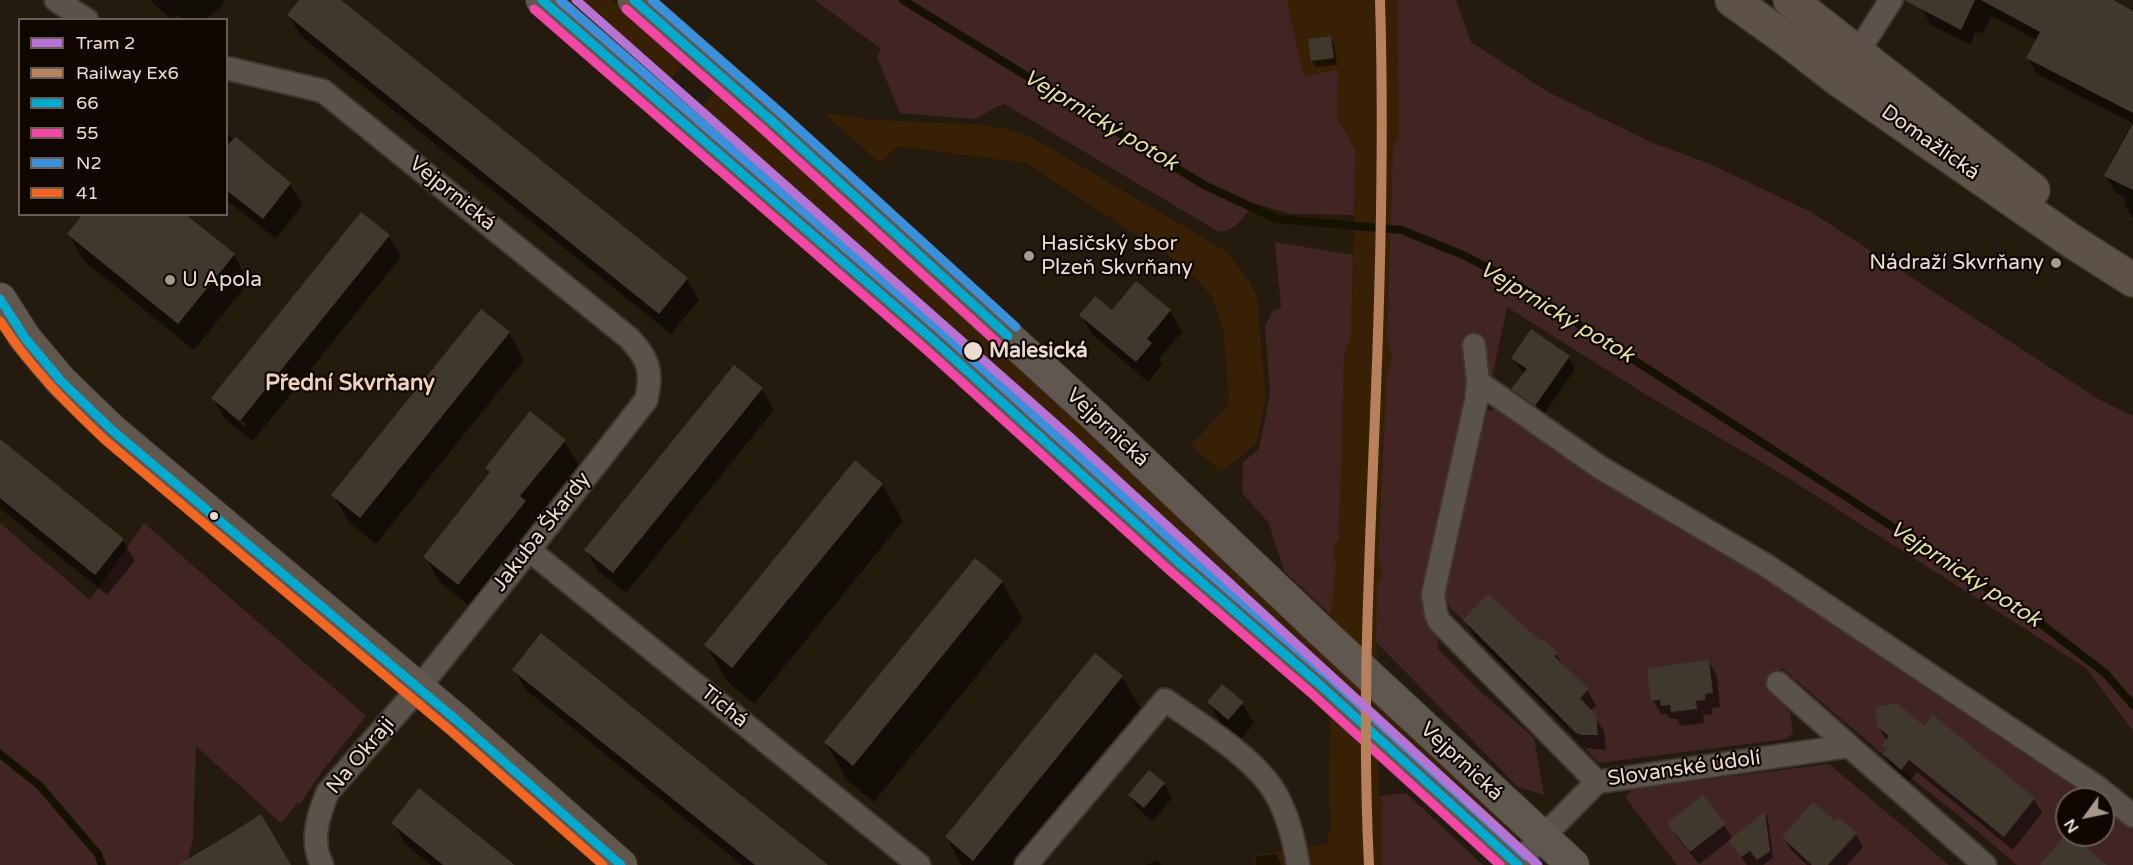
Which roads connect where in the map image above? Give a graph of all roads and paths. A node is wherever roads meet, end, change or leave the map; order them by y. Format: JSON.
{"nodes":[{"id":1,"x":56,"y":0,"type":"edge"},
{"id":2,"x":542,"y":0,"type":"edge"},
{"id":3,"x":634,"y":0,"type":"edge"},
{"id":4,"x":1732,"y":0,"type":"edge"},
{"id":5,"x":1790,"y":0,"type":"edge"},
{"id":6,"x":1891,"y":0,"type":"edge"},
{"id":7,"x":84,"y":18,"type":"edge"},
{"id":8,"x":1857,"y":53,"type":"junction"},
{"id":9,"x":228,"y":68,"type":"edge"},
{"id":10,"x":1839,"y":80,"type":"junction"},
{"id":11,"x":2133,"y":269,"type":"edge"},
{"id":12,"x":2133,"y":279,"type":"edge"},
{"id":13,"x":0,"y":299,"type":"edge"},
{"id":14,"x":1474,"y":345,"type":"dead end"},
{"id":15,"x":649,"y":368,"type":"joint"},
{"id":16,"x":1478,"y":382,"type":"junction"},
{"id":17,"x":530,"y":550,"type":"junction"},
{"id":18,"x":1779,"y":683,"type":"dead end"},
{"id":19,"x":418,"y":689,"type":"junction"},
{"id":20,"x":1849,"y":746,"type":"junction"},
{"id":21,"x":1597,"y":782,"type":"junction"},
{"id":22,"x":2133,"y":816,"type":"edge"},
{"id":23,"x":1542,"y":837,"type":"junction"},
{"id":24,"x":1517,"y":864,"type":"edge"},
{"id":25,"x":322,"y":865,"type":"edge"},
{"id":26,"x":621,"y":865,"type":"edge"},
{"id":27,"x":919,"y":865,"type":"edge"},
{"id":28,"x":1026,"y":865,"type":"edge"},
{"id":29,"x":1298,"y":865,"type":"edge"},
{"id":30,"x":1573,"y":865,"type":"edge"},
{"id":31,"x":1985,"y":865,"type":"edge"}],
"edges":[{"from":1,"to":7,"type":"street"},
{"from":2,"to":24,"type":"main road","name":"Vejprnická"},
{"from":3,"to":23,"type":"main road","name":"Vejprnická"},
{"from":4,"to":10,"type":"main road","name":"Domažlická"},
{"from":5,"to":8,"type":"main road","name":"Domažlická"},
{"from":6,"to":8,"type":"street"},
{"from":8,"to":10,"type":"street"},
{"from":8,"to":11,"type":"main road","name":"Domažlická"},
{"from":9,"to":15,"type":"street","name":"Vejprnická"},
{"from":10,"to":12,"type":"main road","name":"Domažlická"},
{"from":13,"to":19,"type":"main road"},
{"from":14,"to":16,"type":"street"},
{"from":15,"to":17,"type":"street","name":"Jakuba Škardy"},
{"from":16,"to":21,"type":"street"},
{"from":16,"to":22,"type":"street"},
{"from":17,"to":19,"type":"street","name":"Jakuba Škardy"},
{"from":17,"to":27,"type":"street","name":"Tichá"},
{"from":18,"to":20,"type":"street"},
{"from":19,"to":25,"type":"street","name":"Na Okraji"},
{"from":19,"to":26,"type":"main road"},
{"from":20,"to":21,"type":"street","name":"Slovanské údolí"},
{"from":20,"to":31,"type":"street"},
{"from":21,"to":23,"type":"street","name":"Slovanské údolí"},
{"from":23,"to":24,"type":"street","name":"Slovanské údolí"},
{"from":23,"to":30,"type":"main road","name":"Vejprnická"},
{"from":28,"to":29,"type":"street"}]}
